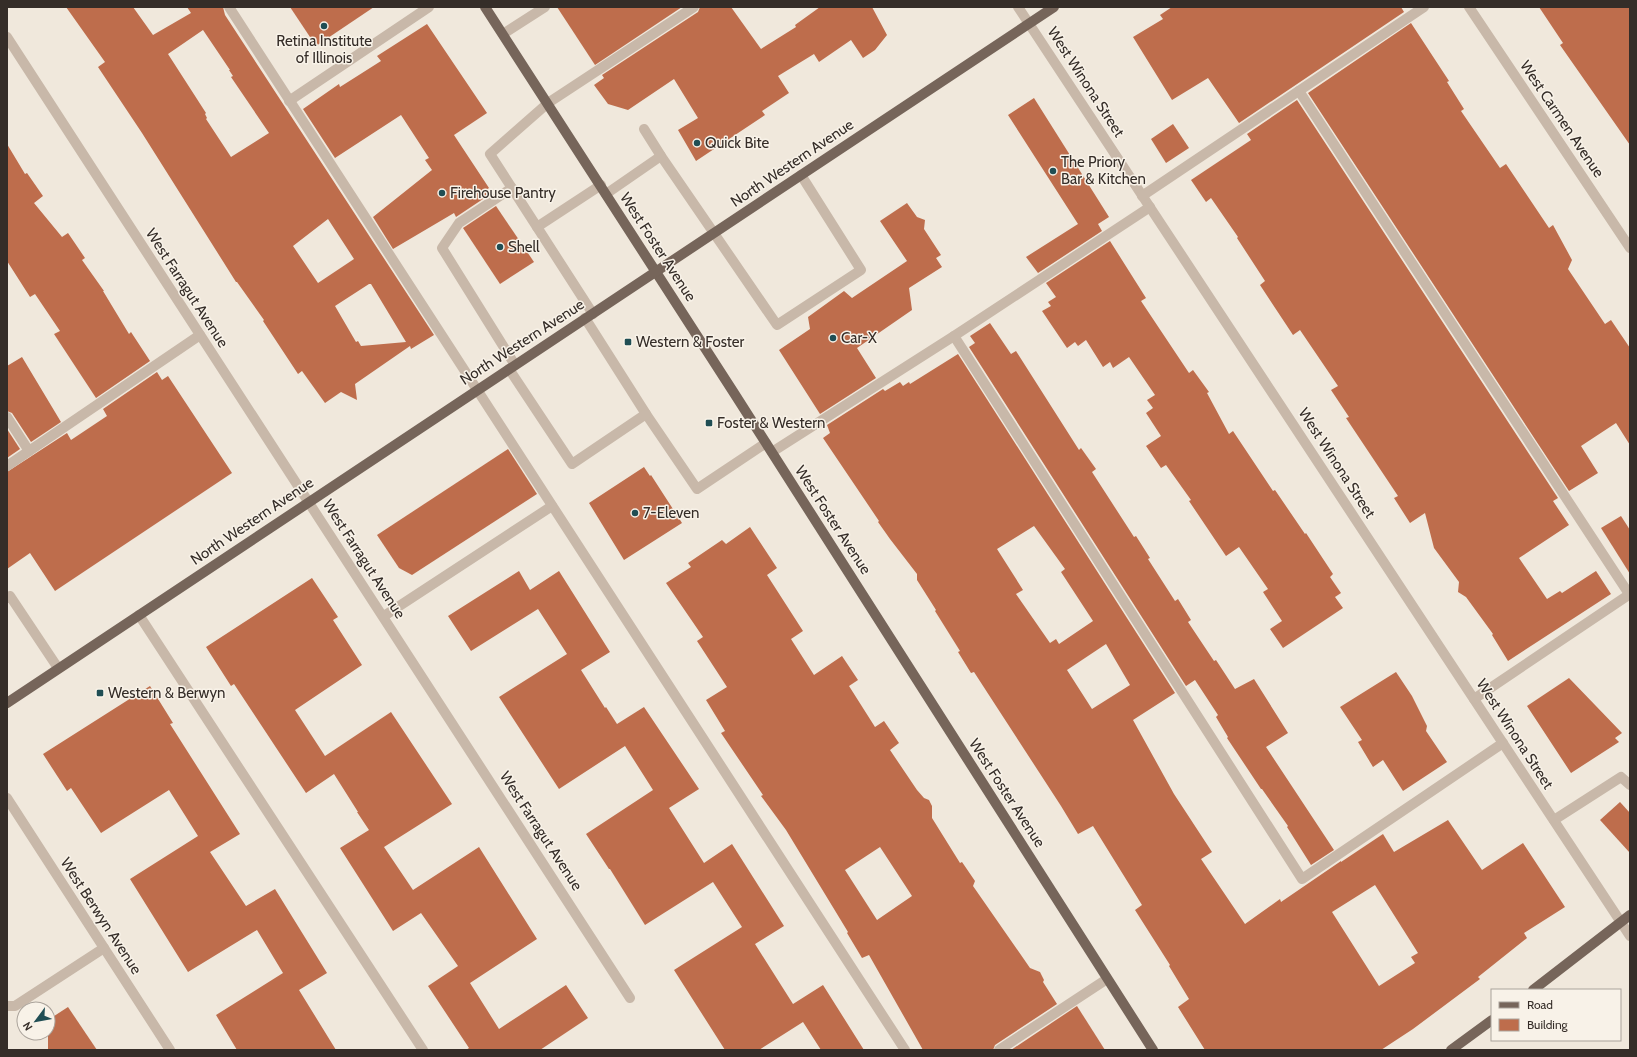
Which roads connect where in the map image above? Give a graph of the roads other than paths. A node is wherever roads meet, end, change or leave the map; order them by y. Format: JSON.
{"nodes":[{"id":1,"x":229,"y":7,"type":"edge"},
{"id":2,"x":429,"y":7,"type":"edge"},
{"id":3,"x":485,"y":7,"type":"edge"},
{"id":4,"x":544,"y":7,"type":"edge"},
{"id":5,"x":694,"y":7,"type":"edge"},
{"id":6,"x":1018,"y":7,"type":"edge"},
{"id":7,"x":1054,"y":7,"type":"edge"},
{"id":8,"x":1424,"y":7,"type":"edge"},
{"id":9,"x":1470,"y":7,"type":"edge"},
{"id":10,"x":1029,"y":24,"type":"junction"},
{"id":11,"x":503,"y":34,"type":"junction"},
{"id":12,"x":7,"y":37,"type":"edge"},
{"id":13,"x":1299,"y":91,"type":"junction"},
{"id":14,"x":289,"y":101,"type":"junction"},
{"id":15,"x":548,"y":103,"type":"junction"},
{"id":16,"x":644,"y":129,"type":"dead end"},
{"id":17,"x":661,"y":156,"type":"junction"},
{"id":18,"x":801,"y":176,"type":"junction"},
{"id":19,"x":512,"y":188,"type":"junction"},
{"id":20,"x":603,"y":189,"type":"junction"},
{"id":21,"x":1142,"y":196,"type":"junction"},
{"id":22,"x":1150,"y":207,"type":"junction"},
{"id":23,"x":537,"y":227,"type":"junction"},
{"id":24,"x":715,"y":233,"type":"junction"},
{"id":25,"x":1630,"y":248,"type":"edge"},
{"id":26,"x":655,"y":272,"type":"junction"},
{"id":27,"x":589,"y":316,"type":"junction"},
{"id":28,"x":200,"y":335,"type":"junction"},
{"id":29,"x":954,"y":336,"type":"junction"},
{"id":30,"x":512,"y":367,"type":"junction"},
{"id":31,"x":477,"y":390,"type":"junction"},
{"id":32,"x":646,"y":414,"type":"junction"},
{"id":33,"x":7,"y":417,"type":"edge"},
{"id":34,"x":766,"y":443,"type":"junction"},
{"id":35,"x":29,"y":451,"type":"junction"},
{"id":36,"x":772,"y":452,"type":"junction"},
{"id":37,"x":7,"y":466,"type":"edge"},
{"id":38,"x":308,"y":502,"type":"junction"},
{"id":39,"x":552,"y":506,"type":"junction"},
{"id":40,"x":1630,"y":594,"type":"edge"},
{"id":41,"x":7,"y":598,"type":"edge"},
{"id":42,"x":139,"y":615,"type":"junction"},
{"id":43,"x":384,"y":616,"type":"junction"},
{"id":44,"x":58,"y":668,"type":"junction"},
{"id":45,"x":1474,"y":700,"type":"junction"},
{"id":46,"x":7,"y":702,"type":"edge"},
{"id":47,"x":1503,"y":743,"type":"junction"},
{"id":48,"x":1630,"y":785,"type":"edge"},
{"id":49,"x":7,"y":798,"type":"edge"},
{"id":50,"x":1554,"y":820,"type":"junction"},
{"id":51,"x":1630,"y":916,"type":"edge"},
{"id":52,"x":1621,"y":922,"type":"junction"},
{"id":53,"x":1630,"y":936,"type":"edge"},
{"id":54,"x":104,"y":948,"type":"junction"},
{"id":55,"x":1107,"y":979,"type":"junction"},
{"id":56,"x":1534,"y":989,"type":"edge"},
{"id":57,"x":630,"y":998,"type":"dead end"},
{"id":58,"x":7,"y":1006,"type":"edge"},
{"id":59,"x":1491,"y":1021,"type":"edge"},
{"id":60,"x":170,"y":1050,"type":"edge"},
{"id":61,"x":423,"y":1050,"type":"edge"},
{"id":62,"x":905,"y":1050,"type":"edge"},
{"id":63,"x":999,"y":1050,"type":"edge"},
{"id":64,"x":1152,"y":1050,"type":"edge"},
{"id":65,"x":1451,"y":1050,"type":"edge"}],
"edges":[{"from":1,"to":14,"type":"street"},
{"from":2,"to":14,"type":"street"},
{"from":3,"to":11,"type":"main road","name":"West Foster Avenue"},
{"from":4,"to":11,"type":"street"},
{"from":5,"to":15,"type":"street"},
{"from":6,"to":10,"type":"street","name":"West Winona Street"},
{"from":7,"to":10,"type":"main road","name":"North Western Avenue"},
{"from":8,"to":13,"type":"street"},
{"from":9,"to":25,"type":"street","name":"West Carmen Avenue"},
{"from":10,"to":18,"type":"main road","name":"North Western Avenue"},
{"from":10,"to":21,"type":"street","name":"West Winona Street"},
{"from":11,"to":15,"type":"main road","name":"West Foster Avenue"},
{"from":12,"to":28,"type":"street","name":"West Farragut Avenue"},
{"from":13,"to":21,"type":"street"},
{"from":13,"to":40,"type":"street"},
{"from":14,"to":31,"type":"street"},
{"from":15,"to":19,"type":"street"},
{"from":15,"to":20,"type":"main road","name":"West Foster Avenue"},
{"from":16,"to":17,"type":"street"},
{"from":17,"to":20,"type":"street"},
{"from":17,"to":24,"type":"street"},
{"from":18,"to":24,"type":"main road","name":"North Western Avenue"},
{"from":18,"to":24,"type":"street"},
{"from":19,"to":23,"type":"street"},
{"from":19,"to":30,"type":"street"},
{"from":20,"to":23,"type":"street"},
{"from":20,"to":26,"type":"main road","name":"West Foster Avenue"},
{"from":21,"to":22,"type":"street","name":"West Winona Street"},
{"from":22,"to":29,"type":"street"},
{"from":22,"to":45,"type":"street","name":"West Winona Street"},
{"from":23,"to":27,"type":"street"},
{"from":24,"to":26,"type":"main road","name":"North Western Avenue"},
{"from":26,"to":27,"type":"main road","name":"North Western Avenue"},
{"from":26,"to":34,"type":"main road","name":"West Foster Avenue"},
{"from":27,"to":30,"type":"main road","name":"North Western Avenue"},
{"from":27,"to":32,"type":"street"},
{"from":28,"to":35,"type":"street"},
{"from":28,"to":38,"type":"street","name":"West Farragut Avenue"},
{"from":29,"to":36,"type":"street"},
{"from":29,"to":47,"type":"street"},
{"from":30,"to":31,"type":"main road","name":"North Western Avenue"},
{"from":30,"to":32,"type":"street"},
{"from":31,"to":38,"type":"main road","name":"North Western Avenue"},
{"from":31,"to":39,"type":"street"},
{"from":32,"to":34,"type":"street"},
{"from":33,"to":35,"type":"street"},
{"from":34,"to":36,"type":"main road","name":"West Foster Avenue"},
{"from":35,"to":37,"type":"street"},
{"from":36,"to":55,"type":"main road","name":"West Foster Avenue"},
{"from":38,"to":42,"type":"main road","name":"North Western Avenue"},
{"from":38,"to":43,"type":"street","name":"West Farragut Avenue"},
{"from":39,"to":43,"type":"street"},
{"from":39,"to":62,"type":"street"},
{"from":40,"to":45,"type":"street"},
{"from":41,"to":44,"type":"street"},
{"from":42,"to":44,"type":"main road","name":"North Western Avenue"},
{"from":42,"to":61,"type":"street"},
{"from":43,"to":57,"type":"street","name":"West Farragut Avenue"},
{"from":44,"to":46,"type":"main road","name":"North Western Avenue"},
{"from":45,"to":47,"type":"street","name":"West Winona Street"},
{"from":47,"to":50,"type":"street","name":"West Winona Street"},
{"from":48,"to":50,"type":"street"},
{"from":49,"to":54,"type":"street","name":"West Berwyn Avenue"},
{"from":50,"to":52,"type":"street","name":"West Winona Street"},
{"from":51,"to":52,"type":"main road"},
{"from":52,"to":53,"type":"street","name":"West Winona Street"},
{"from":52,"to":56,"type":"main road"},
{"from":54,"to":58,"type":"street"},
{"from":54,"to":60,"type":"street","name":"West Berwyn Avenue"},
{"from":55,"to":63,"type":"street"},
{"from":55,"to":64,"type":"main road","name":"West Foster Avenue"},
{"from":59,"to":65,"type":"main road"}]}
